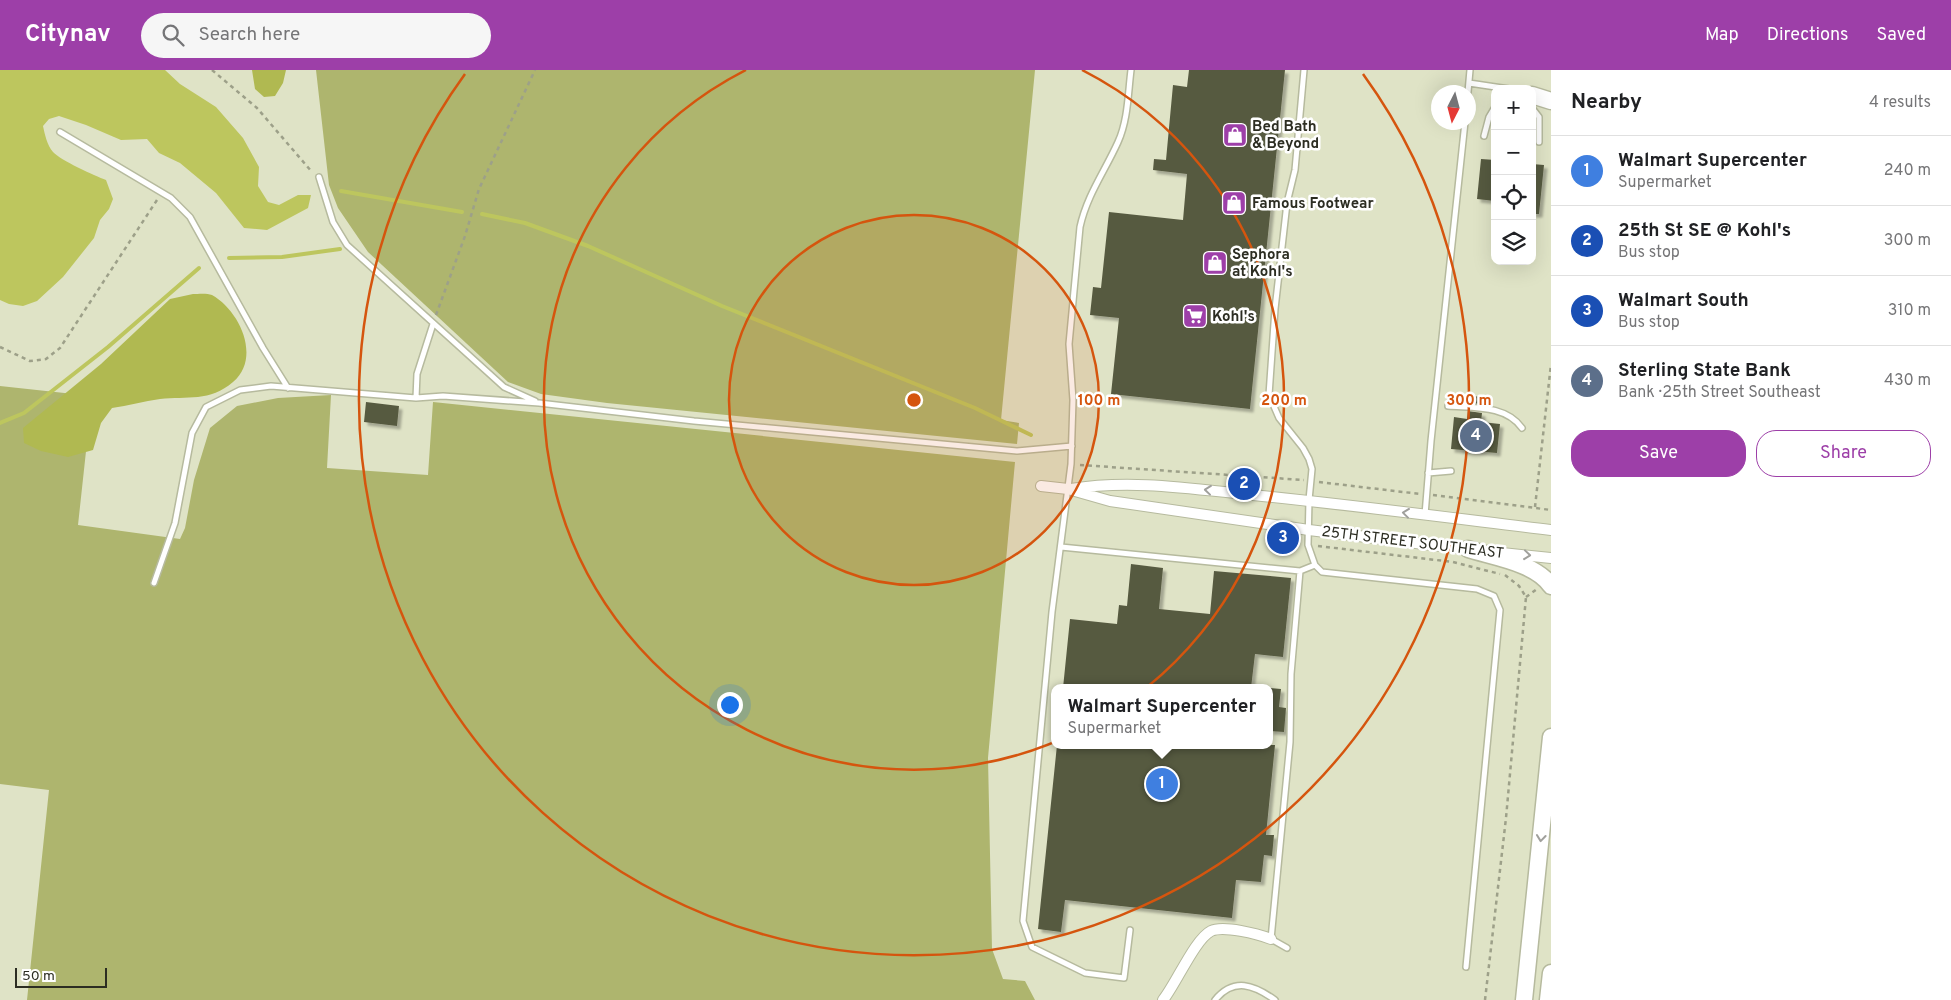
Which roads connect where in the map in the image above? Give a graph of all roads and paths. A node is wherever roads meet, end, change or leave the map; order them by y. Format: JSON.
{"nodes":[{"id":1,"x":212,"y":70,"type":"edge"},
{"id":2,"x":535,"y":70,"type":"edge"},
{"id":3,"x":1131,"y":70,"type":"edge"},
{"id":4,"x":1304,"y":70,"type":"edge"},
{"id":5,"x":1470,"y":70,"type":"edge"},
{"id":6,"x":1469,"y":83,"type":"joint"},
{"id":7,"x":1491,"y":86,"type":"edge"},
{"id":8,"x":1491,"y":113,"type":"edge"},
{"id":9,"x":1536,"y":113,"type":"edge"},
{"id":10,"x":1464,"y":130,"type":"edge"},
{"id":11,"x":60,"y":132,"type":"dead end"},
{"id":12,"x":1484,"y":136,"type":"dead end"},
{"id":13,"x":1539,"y":142,"type":"dead end"},
{"id":14,"x":319,"y":177,"type":"joint"},
{"id":15,"x":163,"y":193,"type":"junction"},
{"id":16,"x":433,"y":324,"type":"junction"},
{"id":17,"x":0,"y":347,"type":"edge"},
{"id":18,"x":1551,"y":364,"type":"edge"},
{"id":19,"x":288,"y":388,"type":"junction"},
{"id":20,"x":416,"y":398,"type":"junction"},
{"id":21,"x":540,"y":403,"type":"junction"},
{"id":22,"x":1448,"y":406,"type":"dead end"},
{"id":23,"x":1522,"y":428,"type":"dead end"},
{"id":24,"x":1072,"y":446,"type":"junction"},
{"id":25,"x":1071,"y":464,"type":"junction"},
{"id":26,"x":1451,"y":471,"type":"dead end"},
{"id":27,"x":1428,"y":473,"type":"junction"},
{"id":28,"x":1310,"y":481,"type":"junction"},
{"id":29,"x":1041,"y":486,"type":"dead end"},
{"id":30,"x":1068,"y":490,"type":"junction"},
{"id":31,"x":1426,"y":494,"type":"junction"},
{"id":32,"x":1309,"y":500,"type":"junction"},
{"id":33,"x":1535,"y":507,"type":"junction"},
{"id":34,"x":1551,"y":510,"type":"edge"},
{"id":35,"x":1424,"y":515,"type":"junction"},
{"id":36,"x":1308,"y":530,"type":"junction"},
{"id":37,"x":1551,"y":530,"type":"edge"},
{"id":38,"x":1308,"y":545,"type":"junction"},
{"id":39,"x":1061,"y":547,"type":"junction"},
{"id":40,"x":1468,"y":549,"type":"junction"},
{"id":41,"x":1551,"y":558,"type":"edge"},
{"id":42,"x":1315,"y":565,"type":"junction"},
{"id":43,"x":1300,"y":571,"type":"junction"},
{"id":44,"x":154,"y":583,"type":"dead end"},
{"id":45,"x":1551,"y":586,"type":"edge"},
{"id":46,"x":1551,"y":738,"type":"edge"},
{"id":47,"x":1130,"y":930,"type":"dead end"},
{"id":48,"x":1271,"y":939,"type":"junction"},
{"id":49,"x":1287,"y":948,"type":"dead end"},
{"id":50,"x":1466,"y":967,"type":"dead end"},
{"id":51,"x":1551,"y":973,"type":"edge"},
{"id":52,"x":1163,"y":1000,"type":"edge"},
{"id":53,"x":1215,"y":1000,"type":"edge"},
{"id":54,"x":1275,"y":1000,"type":"edge"},
{"id":55,"x":1485,"y":1000,"type":"edge"},
{"id":56,"x":1524,"y":1000,"type":"edge"},
{"id":57,"x":1548,"y":1000,"type":"edge"}],
"edges":[{"from":1,"to":14,"type":"path"},
{"from":2,"to":16,"type":"path"},
{"from":3,"to":24,"type":"lane"},
{"from":4,"to":28,"type":"lane"},
{"from":5,"to":6,"type":"lane"},
{"from":6,"to":7,"type":"lane"},
{"from":8,"to":12,"type":"lane"},
{"from":9,"to":13,"type":"lane"},
{"from":10,"to":27,"type":"lane"},
{"from":11,"to":15,"type":"lane"},
{"from":14,"to":16,"type":"lane"},
{"from":15,"to":17,"type":"path"},
{"from":15,"to":19,"type":"lane"},
{"from":16,"to":20,"type":"lane"},
{"from":16,"to":21,"type":"lane"},
{"from":18,"to":33,"type":"path"},
{"from":19,"to":20,"type":"lane"},
{"from":19,"to":44,"type":"lane"},
{"from":20,"to":21,"type":"lane"},
{"from":21,"to":24,"type":"lane"},
{"from":22,"to":23,"type":"lane"},
{"from":24,"to":25,"type":"lane"},
{"from":25,"to":28,"type":"path"},
{"from":25,"to":30,"type":"lane"},
{"from":26,"to":27,"type":"lane"},
{"from":27,"to":31,"type":"lane"},
{"from":28,"to":31,"type":"path"},
{"from":28,"to":32,"type":"lane"},
{"from":29,"to":30,"type":"street","name":"25TH STREET SOUTHEAST"},
{"from":32,"to":30,"type":"street","name":"25TH STREET SOUTHEAST","one_way":true},
{"from":30,"to":36,"type":"street","name":"25TH STREET SOUTHEAST"},
{"from":30,"to":39,"type":"lane"},
{"from":31,"to":33,"type":"path"},
{"from":31,"to":35,"type":"lane"},
{"from":35,"to":32,"type":"street","name":"25TH STREET SOUTHEAST","one_way":true},
{"from":32,"to":36,"type":"lane"},
{"from":33,"to":34,"type":"path"},
{"from":35,"to":37,"type":"street","name":"25TH STREET SOUTHEAST"},
{"from":36,"to":38,"type":"lane"},
{"from":36,"to":40,"type":"street","name":"25TH STREET SOUTHEAST"},
{"from":38,"to":42,"type":"lane"},
{"from":38,"to":55,"type":"path"},
{"from":39,"to":43,"type":"lane"},
{"from":39,"to":47,"type":"lane"},
{"from":40,"to":41,"type":"street","name":"25TH STREET SOUTHEAST","one_way":true},
{"from":40,"to":45,"type":"main road"},
{"from":42,"to":43,"type":"lane"},
{"from":42,"to":50,"type":"lane"},
{"from":43,"to":48,"type":"lane"},
{"from":46,"to":56,"type":"main road","one_way":true},
{"from":48,"to":49,"type":"lane"},
{"from":48,"to":52,"type":"street"},
{"from":51,"to":57,"type":"main road"},
{"from":53,"to":54,"type":"lane"}]}
